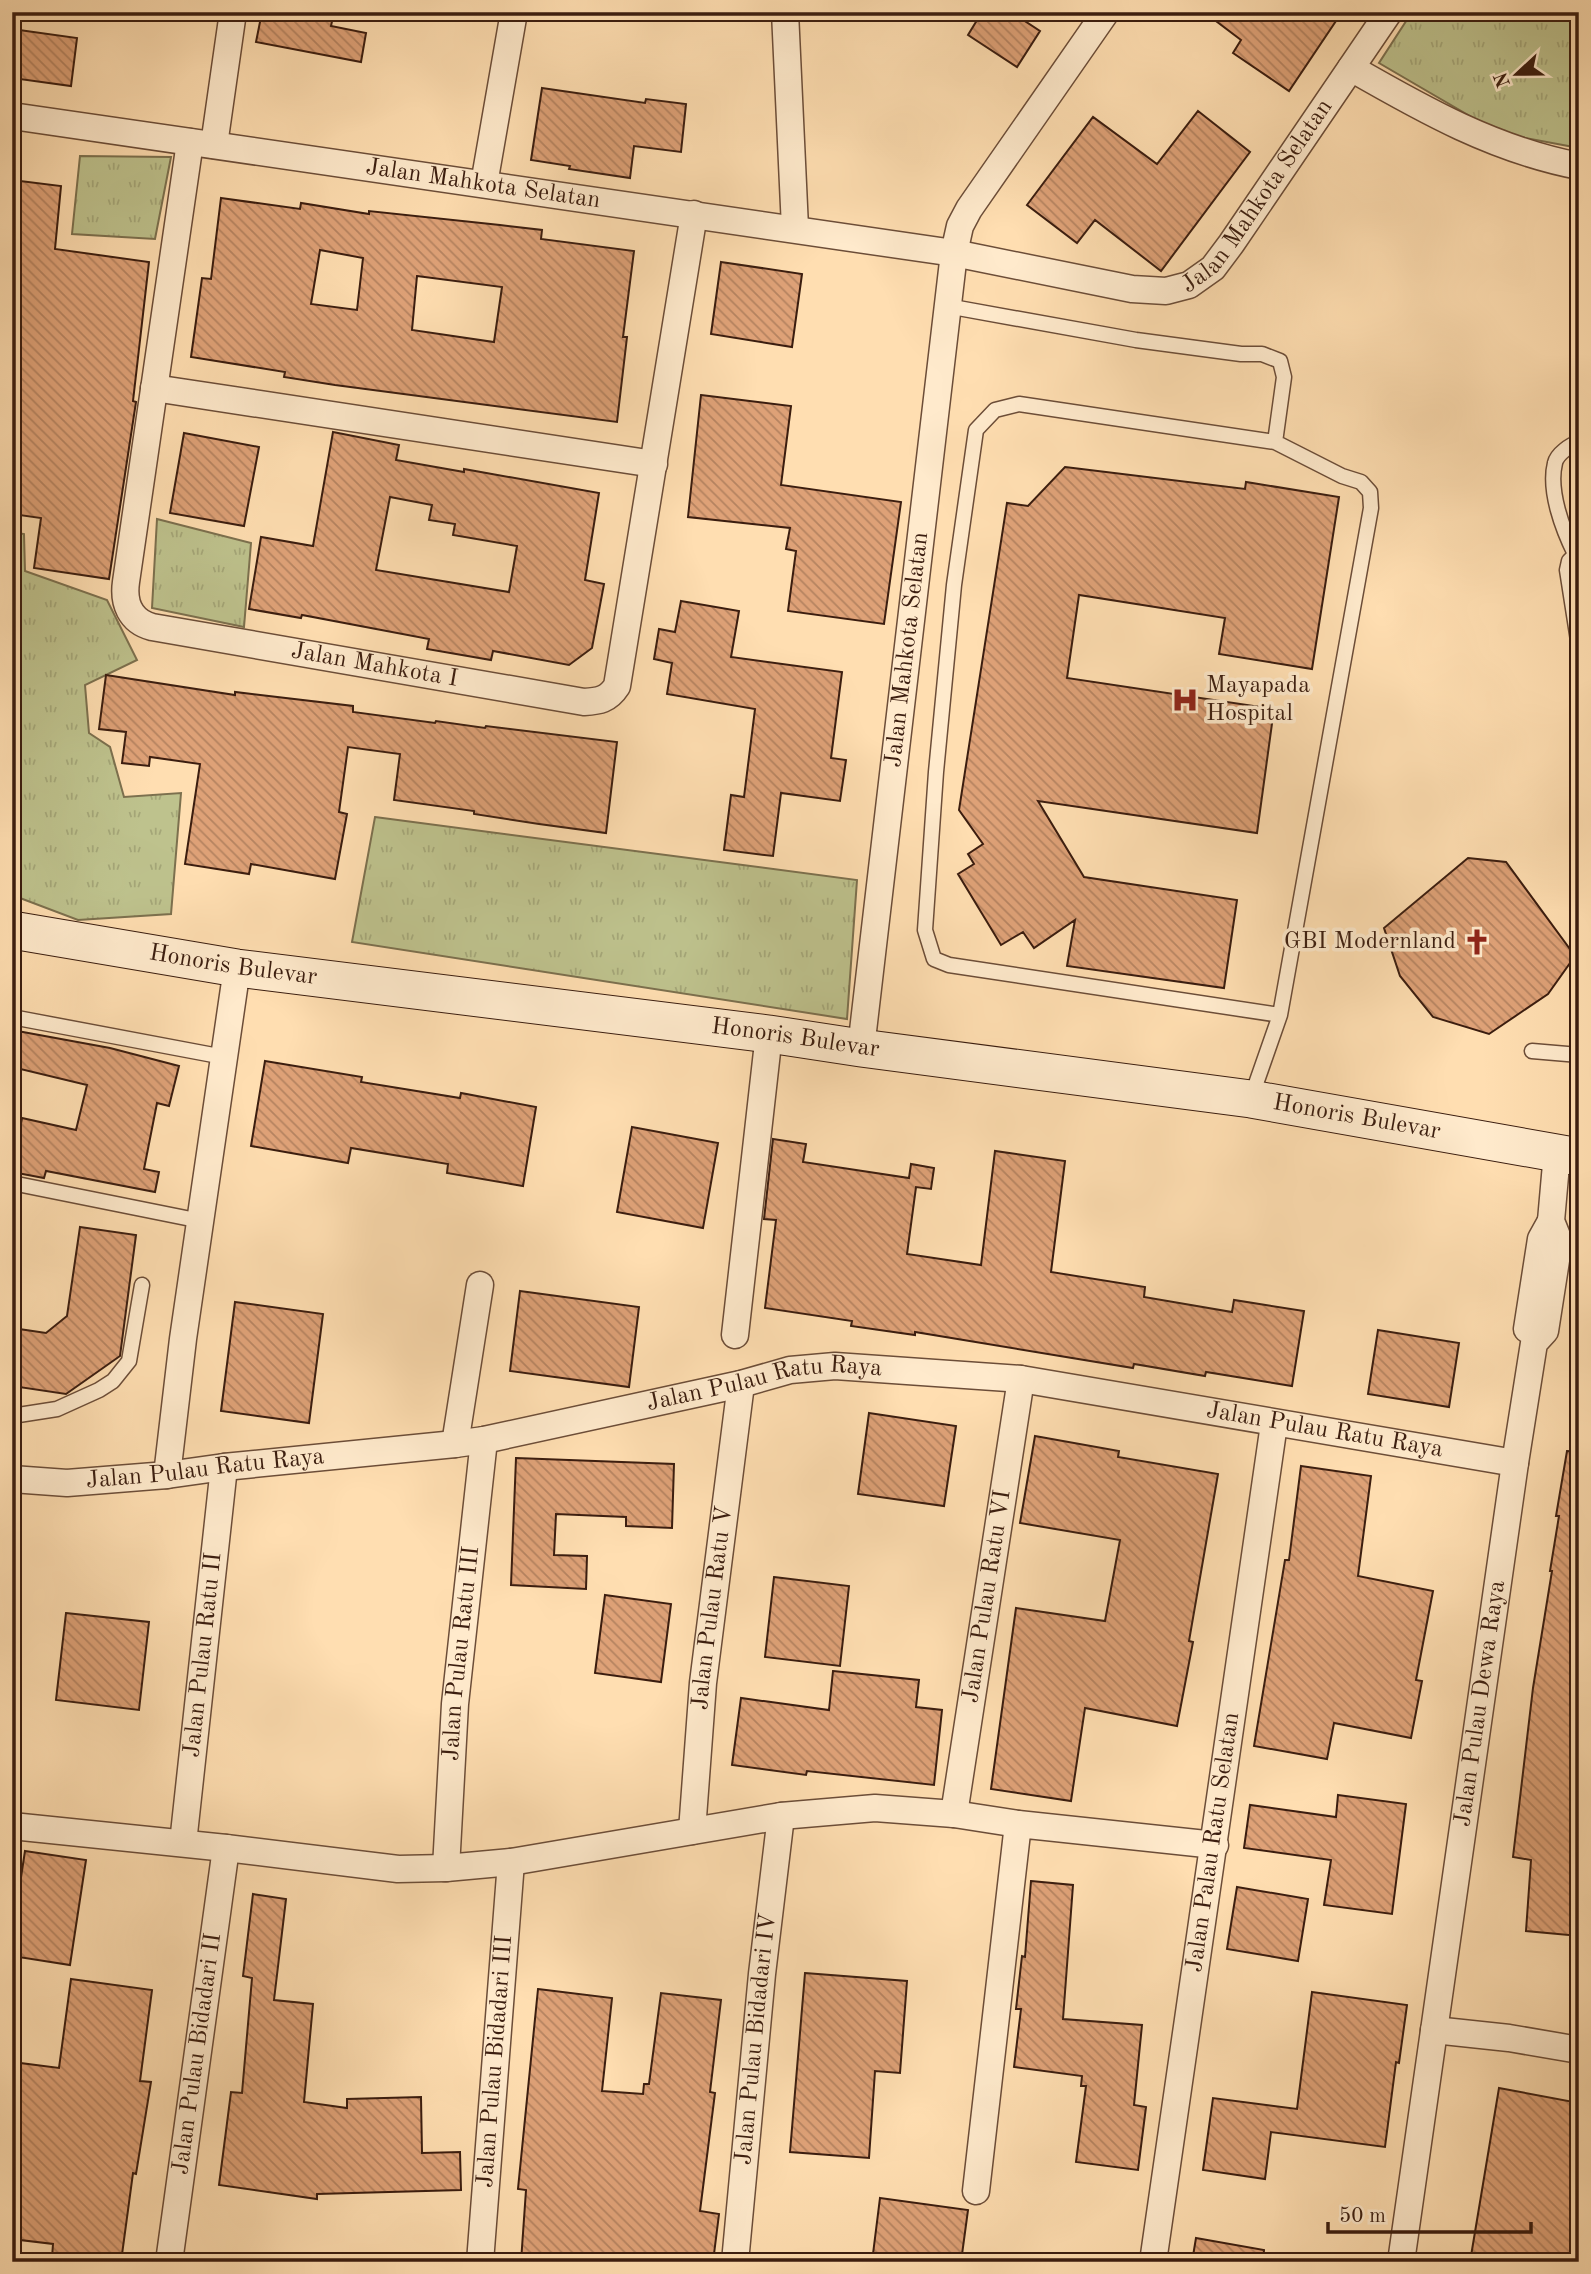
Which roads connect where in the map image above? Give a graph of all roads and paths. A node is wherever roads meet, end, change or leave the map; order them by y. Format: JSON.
{"nodes":[{"id":1,"x":233,"y":12,"type":"edge"},
{"id":2,"x":514,"y":12,"type":"edge"},
{"id":3,"x":785,"y":12,"type":"edge"},
{"id":4,"x":1106,"y":12,"type":"edge"},
{"id":5,"x":1389,"y":12,"type":"edge"},
{"id":6,"x":1351,"y":68,"type":"junction"},
{"id":7,"x":12,"y":116,"type":"edge"},
{"id":8,"x":202,"y":143,"type":"junction"},
{"id":9,"x":1579,"y":166,"type":"edge"},
{"id":10,"x":484,"y":184,"type":"junction"},
{"id":11,"x":694,"y":214,"type":"junction"},
{"id":12,"x":795,"y":228,"type":"junction"},
{"id":13,"x":954,"y":253,"type":"junction"},
{"id":14,"x":960,"y":309,"type":"junction"},
{"id":15,"x":154,"y":388,"type":"junction"},
{"id":16,"x":1275,"y":442,"type":"junction"},
{"id":17,"x":1579,"y":442,"type":"edge"},
{"id":18,"x":654,"y":464,"type":"junction"},
{"id":19,"x":1577,"y":553,"type":"edge"},
{"id":20,"x":1579,"y":646,"type":"edge"},
{"id":21,"x":12,"y":930,"type":"edge"},
{"id":22,"x":237,"y":968,"type":"junction"},
{"id":23,"x":1280,"y":1015,"type":"junction"},
{"id":24,"x":12,"y":1017,"type":"edge"},
{"id":25,"x":769,"y":1034,"type":"junction"},
{"id":26,"x":861,"y":1048,"type":"junction"},
{"id":27,"x":1532,"y":1051,"type":"dead end"},
{"id":28,"x":1579,"y":1055,"type":"edge"},
{"id":29,"x":224,"y":1057,"type":"junction"},
{"id":30,"x":1251,"y":1099,"type":"junction"},
{"id":31,"x":1568,"y":1155,"type":"edge"},
{"id":32,"x":12,"y":1183,"type":"edge"},
{"id":33,"x":201,"y":1222,"type":"junction"},
{"id":34,"x":142,"y":1285,"type":"dead end"},
{"id":35,"x":480,"y":1285,"type":"dead end"},
{"id":36,"x":735,"y":1335,"type":"dead end"},
{"id":37,"x":1021,"y":1380,"type":"junction"},
{"id":38,"x":741,"y":1384,"type":"junction"},
{"id":39,"x":12,"y":1416,"type":"edge"},
{"id":40,"x":1274,"y":1424,"type":"junction"},
{"id":41,"x":484,"y":1440,"type":"junction"},
{"id":42,"x":455,"y":1444,"type":"junction"},
{"id":43,"x":1516,"y":1463,"type":"junction"},
{"id":44,"x":224,"y":1467,"type":"junction"},
{"id":45,"x":167,"y":1475,"type":"junction"},
{"id":46,"x":12,"y":1479,"type":"edge"},
{"id":47,"x":954,"y":1814,"type":"junction"},
{"id":48,"x":781,"y":1816,"type":"junction"},
{"id":49,"x":1018,"y":1824,"type":"junction"},
{"id":50,"x":12,"y":1826,"type":"edge"},
{"id":51,"x":692,"y":1831,"type":"junction"},
{"id":52,"x":183,"y":1843,"type":"junction"},
{"id":53,"x":1215,"y":1845,"type":"junction"},
{"id":54,"x":226,"y":1847,"type":"junction"},
{"id":55,"x":511,"y":1862,"type":"junction"},
{"id":56,"x":446,"y":1868,"type":"junction"},
{"id":57,"x":1434,"y":2031,"type":"junction"},
{"id":58,"x":1579,"y":2050,"type":"edge"},
{"id":59,"x":976,"y":2191,"type":"dead end"},
{"id":60,"x":169,"y":2262,"type":"edge"},
{"id":61,"x":480,"y":2262,"type":"edge"},
{"id":62,"x":735,"y":2262,"type":"edge"},
{"id":63,"x":1153,"y":2262,"type":"edge"},
{"id":64,"x":1401,"y":2262,"type":"edge"}],
"edges":[{"from":1,"to":8,"type":"street","name":"Jalan Mahkota I"},
{"from":2,"to":10,"type":"street"},
{"from":3,"to":12,"type":"street"},
{"from":4,"to":13,"type":"street","name":"Jalan Mahkota Selatan"},
{"from":5,"to":6,"type":"street","name":"Jalan Mahkota Selatan"},
{"from":6,"to":9,"type":"street"},
{"from":6,"to":13,"type":"street","name":"Jalan Mahkota Selatan"},
{"from":7,"to":8,"type":"street","name":"Jalan Mahkota Selatan"},
{"from":8,"to":10,"type":"street","name":"Jalan Mahkota Selatan"},
{"from":8,"to":15,"type":"street","name":"Jalan Mahkota I"},
{"from":10,"to":11,"type":"street","name":"Jalan Mahkota Selatan"},
{"from":11,"to":12,"type":"street","name":"Jalan Mahkota Selatan"},
{"from":11,"to":18,"type":"street","name":"Jalan Mahkota I"},
{"from":12,"to":13,"type":"street","name":"Jalan Mahkota Selatan"},
{"from":13,"to":14,"type":"street","name":"Jalan Mahkota Selatan"},
{"from":14,"to":16,"type":"lane"},
{"from":14,"to":26,"type":"street","name":"Jalan Mahkota Selatan"},
{"from":15,"to":18,"type":"street"},
{"from":15,"to":18,"type":"street","name":"Jalan Mahkota I"},
{"from":16,"to":23,"type":"lane"},
{"from":16,"to":23,"type":"lane"},
{"from":17,"to":19,"type":"lane"},
{"from":19,"to":20,"type":"lane"},
{"from":21,"to":22,"type":"street","name":"Honoris Bulevar"},
{"from":22,"to":25,"type":"street","name":"Honoris Bulevar"},
{"from":22,"to":29,"type":"street"},
{"from":23,"to":30,"type":"lane"},
{"from":24,"to":29,"type":"lane"},
{"from":25,"to":26,"type":"street","name":"Honoris Bulevar"},
{"from":25,"to":36,"type":"street"},
{"from":26,"to":30,"type":"street","name":"Honoris Bulevar"},
{"from":27,"to":28,"type":"lane"},
{"from":29,"to":33,"type":"street"},
{"from":30,"to":31,"type":"street","name":"Honoris Bulevar"},
{"from":31,"to":43,"type":"street","name":"Jalan Pulau Dewa Raya"},
{"from":32,"to":33,"type":"lane"},
{"from":33,"to":45,"type":"street"},
{"from":34,"to":39,"type":"lane"},
{"from":35,"to":42,"type":"street"},
{"from":37,"to":38,"type":"street","name":"Jalan Pulau Ratu Raya"},
{"from":37,"to":40,"type":"street","name":"Jalan Pulau Ratu Raya"},
{"from":37,"to":47,"type":"street","name":"Jalan Pulau Ratu VI"},
{"from":38,"to":41,"type":"street","name":"Jalan Pulau Ratu Raya"},
{"from":38,"to":51,"type":"street","name":"Jalan Pulau Ratu V"},
{"from":40,"to":43,"type":"street","name":"Jalan Pulau Ratu Raya"},
{"from":40,"to":53,"type":"street","name":"Jalan Palau Ratu Selatan"},
{"from":41,"to":42,"type":"street","name":"Jalan Pulau Ratu Raya"},
{"from":41,"to":56,"type":"street","name":"Jalan Pulau Ratu III"},
{"from":42,"to":44,"type":"street","name":"Jalan Pulau Ratu Raya"},
{"from":43,"to":57,"type":"street","name":"Jalan Pulau Dewa Raya"},
{"from":44,"to":45,"type":"street","name":"Jalan Pulau Ratu Raya"},
{"from":44,"to":52,"type":"street","name":"Jalan Pulau Ratu II"},
{"from":45,"to":46,"type":"street","name":"Jalan Pulau Ratu Raya"},
{"from":47,"to":48,"type":"street"},
{"from":47,"to":49,"type":"street"},
{"from":48,"to":51,"type":"street"},
{"from":48,"to":62,"type":"street","name":"Jalan Pulau Bidadari IV"},
{"from":49,"to":53,"type":"street"},
{"from":49,"to":59,"type":"street"},
{"from":50,"to":52,"type":"street"},
{"from":51,"to":55,"type":"street"},
{"from":52,"to":54,"type":"street"},
{"from":53,"to":63,"type":"street","name":"Jalan Palau Ratu Selatan"},
{"from":54,"to":56,"type":"street"},
{"from":54,"to":60,"type":"street","name":"Jalan Pulau Bidadari II"},
{"from":55,"to":56,"type":"street"},
{"from":55,"to":61,"type":"street","name":"Jalan Pulau Bidadari III"},
{"from":57,"to":58,"type":"street"},
{"from":57,"to":64,"type":"street","name":"Jalan Pulau Dewa Raya"}]}
